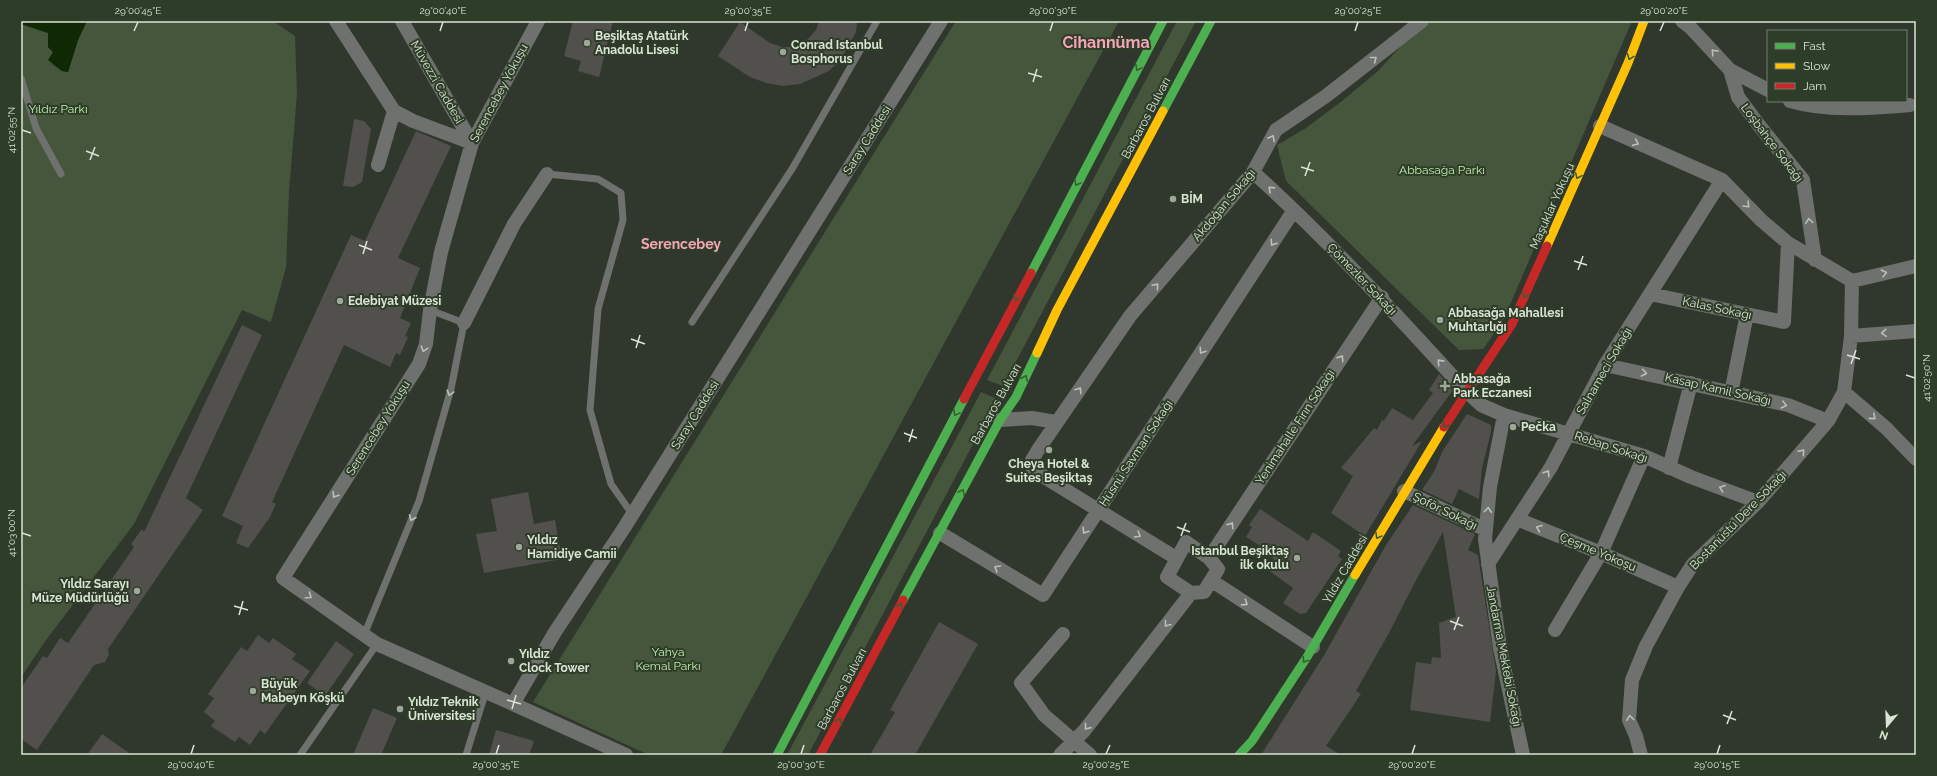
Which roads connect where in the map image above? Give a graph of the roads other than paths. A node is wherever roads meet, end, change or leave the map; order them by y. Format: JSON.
{"nodes":[{"id":1,"x":336,"y":21,"type":"edge"},
{"id":2,"x":402,"y":21,"type":"edge"},
{"id":3,"x":538,"y":21,"type":"edge"},
{"id":4,"x":877,"y":21,"type":"edge"},
{"id":5,"x":941,"y":21,"type":"edge"},
{"id":6,"x":1163,"y":21,"type":"edge"},
{"id":7,"x":1211,"y":21,"type":"edge"},
{"id":8,"x":1422,"y":21,"type":"edge"},
{"id":9,"x":1644,"y":21,"type":"edge"},
{"id":10,"x":1682,"y":21,"type":"edge"},
{"id":11,"x":1730,"y":70,"type":"junction"},
{"id":12,"x":21,"y":78,"type":"edge"},
{"id":13,"x":1767,"y":89,"type":"edge"},
{"id":14,"x":1796,"y":102,"type":"edge"},
{"id":15,"x":1910,"y":105,"type":"dead end"},
{"id":16,"x":394,"y":111,"type":"junction"},
{"id":17,"x":1600,"y":126,"type":"junction"},
{"id":18,"x":472,"y":143,"type":"junction"},
{"id":19,"x":378,"y":165,"type":"dead end"},
{"id":20,"x":1253,"y":172,"type":"junction"},
{"id":21,"x":61,"y":174,"type":"dead end"},
{"id":22,"x":547,"y":174,"type":"joint"},
{"id":23,"x":1722,"y":180,"type":"junction"},
{"id":24,"x":1294,"y":210,"type":"junction"},
{"id":25,"x":1788,"y":243,"type":"junction"},
{"id":26,"x":1815,"y":260,"type":"junction"},
{"id":27,"x":1916,"y":266,"type":"edge"},
{"id":28,"x":1852,"y":281,"type":"junction"},
{"id":29,"x":1650,"y":294,"type":"junction"},
{"id":30,"x":1382,"y":297,"type":"junction"},
{"id":31,"x":430,"y":310,"type":"junction"},
{"id":32,"x":1747,"y":314,"type":"junction"},
{"id":33,"x":692,"y":322,"type":"dead end"},
{"id":34,"x":464,"y":323,"type":"junction"},
{"id":35,"x":1916,"y":331,"type":"edge"},
{"id":36,"x":1851,"y":336,"type":"junction"},
{"id":37,"x":1605,"y":365,"type":"junction"},
{"id":38,"x":1691,"y":383,"type":"junction"},
{"id":39,"x":1466,"y":392,"type":"junction"},
{"id":40,"x":1844,"y":392,"type":"junction"},
{"id":41,"x":1731,"y":393,"type":"junction"},
{"id":42,"x":1504,"y":415,"type":"junction"},
{"id":43,"x":1000,"y":420,"type":"junction"},
{"id":44,"x":1828,"y":421,"type":"junction"},
{"id":45,"x":1056,"y":422,"type":"junction"},
{"id":46,"x":1570,"y":434,"type":"junction"},
{"id":47,"x":1644,"y":456,"type":"junction"},
{"id":48,"x":1916,"y":459,"type":"edge"},
{"id":49,"x":1669,"y":468,"type":"junction"},
{"id":50,"x":1404,"y":491,"type":"junction"},
{"id":51,"x":1758,"y":502,"type":"junction"},
{"id":52,"x":1098,"y":510,"type":"junction"},
{"id":53,"x":632,"y":514,"type":"junction"},
{"id":54,"x":1518,"y":519,"type":"junction"},
{"id":55,"x":1486,"y":530,"type":"junction"},
{"id":56,"x":940,"y":533,"type":"junction"},
{"id":57,"x":1601,"y":553,"type":"junction"},
{"id":58,"x":1176,"y":558,"type":"junction"},
{"id":59,"x":1209,"y":558,"type":"junction"},
{"id":60,"x":1488,"y":564,"type":"junction"},
{"id":61,"x":1212,"y":582,"type":"junction"},
{"id":62,"x":1678,"y":587,"type":"junction"},
{"id":63,"x":1191,"y":593,"type":"junction"},
{"id":64,"x":1555,"y":630,"type":"dead end"},
{"id":65,"x":1063,"y":634,"type":"dead end"},
{"id":66,"x":364,"y":635,"type":"junction"},
{"id":67,"x":377,"y":644,"type":"junction"},
{"id":68,"x":1313,"y":647,"type":"junction"},
{"id":69,"x":486,"y":691,"type":"junction"},
{"id":70,"x":513,"y":704,"type":"junction"},
{"id":71,"x":1074,"y":741,"type":"junction"},
{"id":72,"x":300,"y":755,"type":"edge"},
{"id":73,"x":466,"y":755,"type":"edge"},
{"id":74,"x":626,"y":755,"type":"edge"},
{"id":75,"x":777,"y":755,"type":"edge"},
{"id":76,"x":820,"y":755,"type":"edge"},
{"id":77,"x":1060,"y":755,"type":"edge"},
{"id":78,"x":1090,"y":755,"type":"edge"},
{"id":79,"x":1239,"y":755,"type":"edge"},
{"id":80,"x":1523,"y":755,"type":"edge"},
{"id":81,"x":1641,"y":755,"type":"edge"}],
"edges":[{"from":1,"to":16,"type":"street"},
{"from":2,"to":18,"type":"street","name":"Müvezzi Caddesi"},
{"from":3,"to":18,"type":"street","name":"Serencebey Yokuşu"},
{"from":4,"to":33,"type":"lane"},
{"from":5,"to":53,"type":"street","name":"Saray Caddesi"},
{"from":6,"to":75,"type":"main road","one_way":true},
{"from":43,"to":7,"type":"main road","name":"Barbaros Bulvarı","one_way":true},
{"from":20,"to":8,"type":"street","name":"Akdoğan Sokağı","one_way":true},
{"from":9,"to":17,"type":"main road","name":"Maşuklar Yokuşu","one_way":true},
{"from":11,"to":10,"type":"street","name":"Loşbahçe Sokağı","one_way":true},
{"from":11,"to":13,"type":"street"},
{"from":26,"to":11,"type":"street","name":"Loşbahçe Sokağı","one_way":true},
{"from":12,"to":21,"type":"lane"},
{"from":14,"to":15,"type":"street"},
{"from":16,"to":18,"type":"street"},
{"from":16,"to":19,"type":"street"},
{"from":17,"to":23,"type":"street","one_way":true},
{"from":17,"to":39,"type":"main road","name":"Maşuklar Yokuşu","one_way":true},
{"from":18,"to":31,"type":"street","name":"Serencebey Yokuşu"},
{"from":24,"to":20,"type":"street","name":"Çömezler Sokağı","one_way":true},
{"from":45,"to":20,"type":"street","name":"Akdoğan Sokağı","one_way":true},
{"from":22,"to":34,"type":"street"},
{"from":22,"to":53,"type":"lane"},
{"from":23,"to":25,"type":"street","one_way":true},
{"from":23,"to":29,"type":"street","name":"Salnameci Sokağı"},
{"from":24,"to":30,"type":"street","name":"Çömezler Sokağı"},
{"from":24,"to":52,"type":"street","name":"Hüsnü Savman Sokağı","one_way":true},
{"from":25,"to":26,"type":"street"},
{"from":25,"to":32,"type":"street","name":"Kalas Sokağı"},
{"from":26,"to":28,"type":"street"},
{"from":28,"to":27,"type":"street","one_way":true},
{"from":28,"to":36,"type":"street"},
{"from":29,"to":32,"type":"street","name":"Kalas Sokağı"},
{"from":29,"to":37,"type":"street","name":"Salnameci Sokağı"},
{"from":39,"to":30,"type":"street","name":"Çömezler Sokağı","one_way":true},
{"from":59,"to":30,"type":"street","name":"Yenimahalle Fırın Sokağı","one_way":true},
{"from":31,"to":34,"type":"lane"},
{"from":31,"to":66,"type":"street","name":"Serencebey Yokuşu","one_way":true},
{"from":32,"to":41,"type":"street"},
{"from":34,"to":66,"type":"lane","one_way":true},
{"from":35,"to":36,"type":"street","one_way":true},
{"from":36,"to":40,"type":"street","name":"Bostanüstü Dere Sokağı"},
{"from":37,"to":38,"type":"street","name":"Kasap Kamil Sokağı","one_way":true},
{"from":37,"to":46,"type":"street","name":"Salnameci Sokağı"},
{"from":38,"to":41,"type":"street","name":"Kasap Kamil Sokağı"},
{"from":38,"to":49,"type":"street"},
{"from":39,"to":42,"type":"street","name":"Rebap Sokağı"},
{"from":39,"to":50,"type":"main road","name":"Yıldız Caddesi","one_way":true},
{"from":40,"to":44,"type":"street","name":"Bostanüstü Dere Sokağı"},
{"from":40,"to":48,"type":"street","one_way":true},
{"from":41,"to":44,"type":"street","name":"Kasap Kamil Sokağı","one_way":true},
{"from":42,"to":46,"type":"street","name":"Rebap Sokağı"},
{"from":55,"to":42,"type":"street","name":"Jandarma Mektebi Sokağı","one_way":true},
{"from":43,"to":45,"type":"street"},
{"from":56,"to":43,"type":"main road","name":"Barbaros Bulvarı","one_way":true},
{"from":51,"to":44,"type":"street","name":"Bostanüstü Dere Sokağı","one_way":true},
{"from":45,"to":52,"type":"street","name":"Akdoğan Sokağı"},
{"from":46,"to":47,"type":"street","name":"Rebap Sokağı"},
{"from":54,"to":46,"type":"street","name":"Salnameci Sokağı","one_way":true},
{"from":47,"to":49,"type":"street","name":"Rebap Sokağı"},
{"from":47,"to":57,"type":"street"},
{"from":51,"to":49,"type":"street","name":"Rebap Sokağı","one_way":true},
{"from":50,"to":55,"type":"street","name":"Şoför Sokağı"},
{"from":50,"to":68,"type":"main road","name":"Yıldız Caddesi","one_way":true},
{"from":51,"to":62,"type":"street","name":"Bostanüstü Dere Sokağı"},
{"from":52,"to":56,"type":"street","name":"Hüsnü Savman Sokağı","one_way":true},
{"from":52,"to":58,"type":"street","one_way":true},
{"from":53,"to":70,"type":"street","name":"Saray Caddesi"},
{"from":57,"to":54,"type":"street","name":"Çeşme Yokoşu","one_way":true},
{"from":54,"to":60,"type":"street","name":"Salnameci Sokağı"},
{"from":55,"to":60,"type":"street","name":"Jandarma Mektebi Sokağı"},
{"from":76,"to":56,"type":"main road","name":"Barbaros Bulvarı","one_way":true},
{"from":57,"to":62,"type":"street","name":"Çeşme Yokoşu"},
{"from":57,"to":64,"type":"street"},
{"from":58,"to":59,"type":"street"},
{"from":58,"to":63,"type":"street"},
{"from":59,"to":61,"type":"street"},
{"from":60,"to":80,"type":"street","name":"Jandarma Mektebi Sokağı"},
{"from":61,"to":63,"type":"street"},
{"from":61,"to":68,"type":"street","one_way":true},
{"from":81,"to":62,"type":"street","name":"Bostanüstü Dere Sokağı","one_way":true},
{"from":63,"to":71,"type":"street","one_way":true},
{"from":65,"to":71,"type":"street"},
{"from":66,"to":67,"type":"street","name":"Serencebey Yokuşu"},
{"from":67,"to":69,"type":"street","name":"Serencebey Yokuşu"},
{"from":67,"to":72,"type":"lane"},
{"from":68,"to":79,"type":"main road","name":"Yıldız Caddesi","one_way":true},
{"from":69,"to":70,"type":"street","name":"Serencebey Yokuşu"},
{"from":69,"to":73,"type":"lane"},
{"from":70,"to":74,"type":"street"},
{"from":71,"to":77,"type":"street"},
{"from":71,"to":78,"type":"street"}]}
